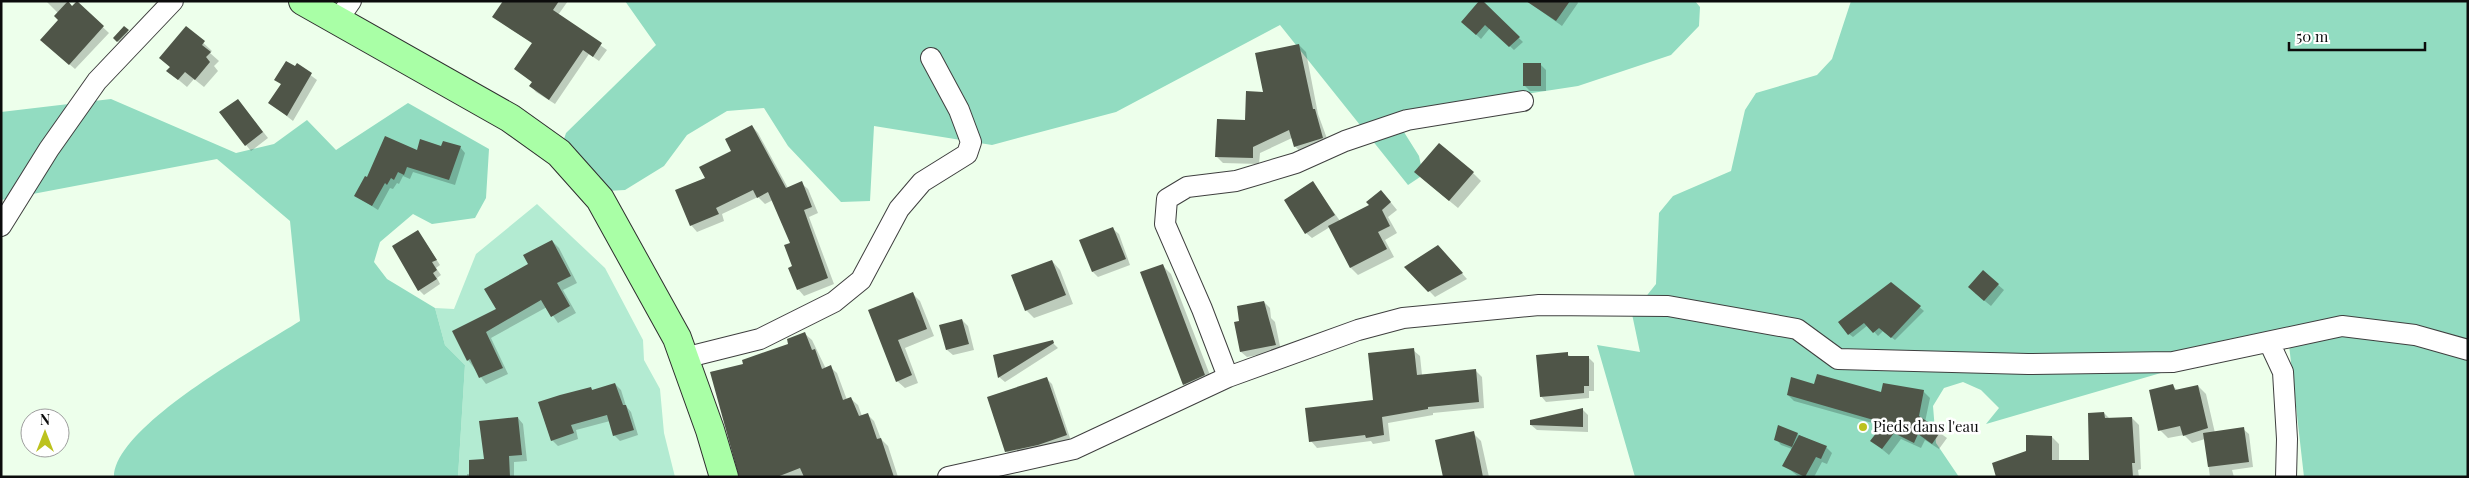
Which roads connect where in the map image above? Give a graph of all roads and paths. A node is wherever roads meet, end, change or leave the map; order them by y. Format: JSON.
{"nodes":[{"id":1,"x":173,"y":1,"type":"edge"},
{"id":2,"x":303,"y":1,"type":"edge"},
{"id":3,"x":344,"y":11,"type":"edge"},
{"id":4,"x":931,"y":58,"type":"dead end"},
{"id":5,"x":1523,"y":101,"type":"dead end"},
{"id":6,"x":1,"y":226,"type":"edge"},
{"id":7,"x":2269,"y":342,"type":"junction"},
{"id":8,"x":2468,"y":350,"type":"edge"},
{"id":9,"x":684,"y":358,"type":"junction"},
{"id":10,"x":1228,"y":377,"type":"junction"},
{"id":11,"x":724,"y":477,"type":"edge"},
{"id":12,"x":948,"y":477,"type":"edge"},
{"id":13,"x":2286,"y":477,"type":"edge"}],
"edges":[{"from":1,"to":6,"type":"street"},
{"from":2,"to":3,"type":"main road"},
{"from":3,"to":9,"type":"main road"},
{"from":4,"to":9,"type":"street"},
{"from":5,"to":10,"type":"street"},
{"from":7,"to":8,"type":"street"},
{"from":7,"to":10,"type":"street"},
{"from":7,"to":13,"type":"street"},
{"from":9,"to":11,"type":"main road"},
{"from":10,"to":12,"type":"street"}]}
